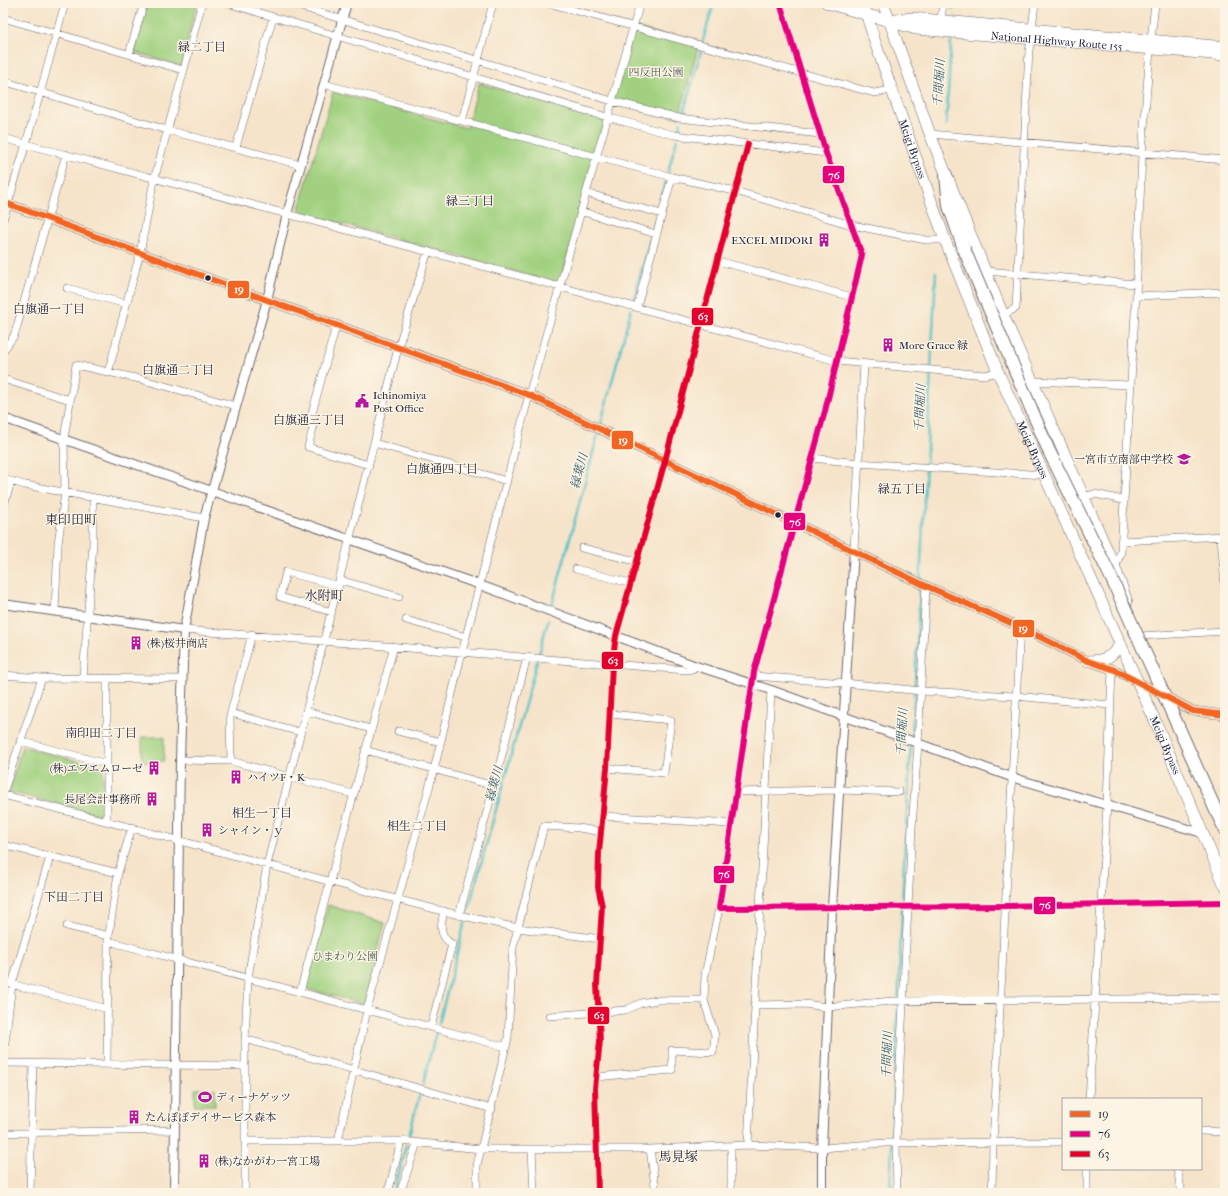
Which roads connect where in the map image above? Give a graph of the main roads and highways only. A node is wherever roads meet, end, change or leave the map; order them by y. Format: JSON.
{"nodes":[{"id":1,"x":827,"y":3,"type":"edge"},
{"id":2,"x":863,"y":3,"type":"edge"},
{"id":3,"x":883,"y":3,"type":"edge"},
{"id":4,"x":866,"y":15,"type":"junction"},
{"id":5,"x":889,"y":21,"type":"junction"},
{"id":6,"x":1032,"y":34,"type":"junction"},
{"id":7,"x":1150,"y":44,"type":"junction"},
{"id":8,"x":1225,"y":47,"type":"edge"},
{"id":9,"x":1225,"y":55,"type":"edge"},
{"id":10,"x":946,"y":175,"type":"junction"},
{"id":11,"x":1120,"y":644,"type":"junction"},
{"id":12,"x":1088,"y":661,"type":"road end"},
{"id":13,"x":1225,"y":823,"type":"edge"},
{"id":14,"x":1225,"y":886,"type":"edge"}],
"edges":[{"from":1,"to":4,"type":"highway","name":"National Highway Route 155"},
{"from":2,"to":4,"type":"highway","name":"Meigi Bypass"},
{"from":3,"to":5,"type":"highway","name":"Meigi Bypass"},
{"from":4,"to":5,"type":"highway","name":"National Highway Route 155"},
{"from":4,"to":11,"type":"highway","name":"Meigi Bypass"},
{"from":5,"to":6,"type":"highway","name":"National Highway Route 155"},
{"from":5,"to":6,"type":"highway","name":"National Highway Route 155"},
{"from":5,"to":10,"type":"highway","name":"Meigi Bypass"},
{"from":6,"to":7,"type":"highway","name":"National Highway Route 155"},
{"from":7,"to":8,"type":"highway","name":"National Highway Route 155"},
{"from":7,"to":9,"type":"highway","name":"National Highway Route 155"},
{"from":10,"to":13,"type":"highway","name":"Meigi Bypass"},
{"from":10,"to":13,"type":"highway","bridge":true},
{"from":11,"to":12,"type":"highway"},
{"from":11,"to":14,"type":"highway","name":"Meigi Bypass"}]}
